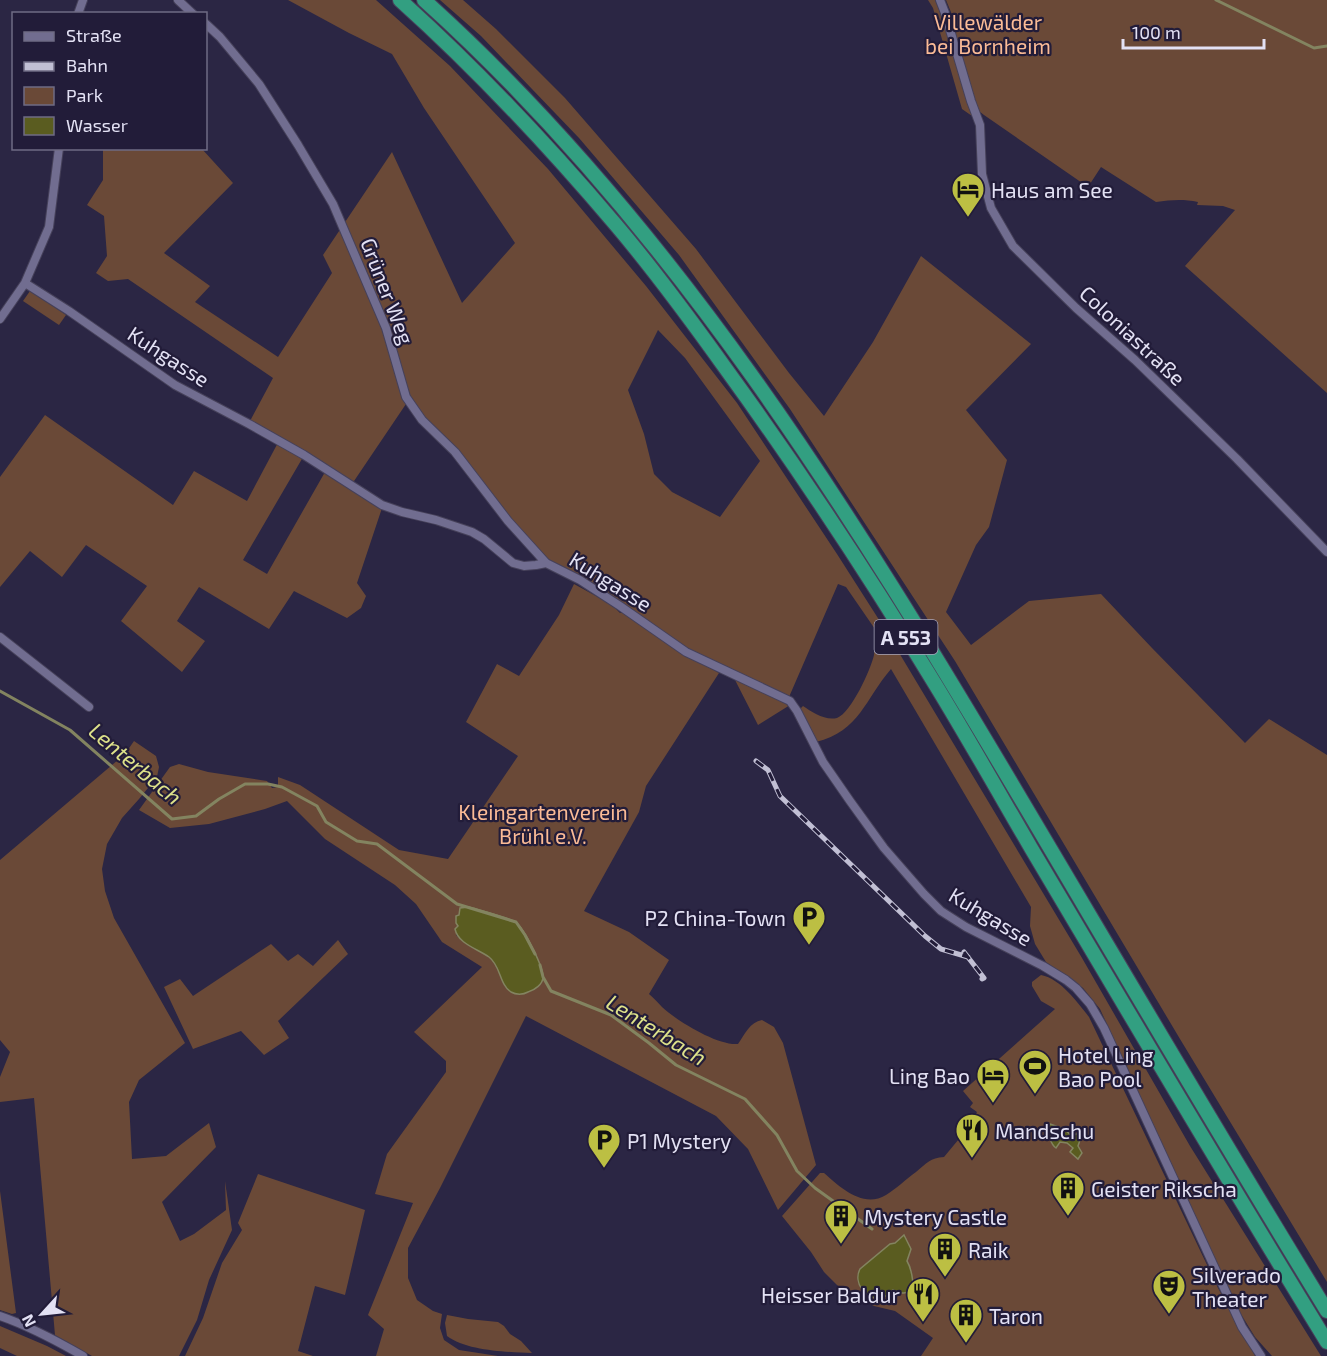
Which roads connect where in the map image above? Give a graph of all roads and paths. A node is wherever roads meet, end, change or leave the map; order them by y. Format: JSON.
{"nodes":[{"id":1,"x":178,"y":0,"type":"edge"},
{"id":2,"x":400,"y":0,"type":"edge"},
{"id":3,"x":424,"y":0,"type":"edge"},
{"id":4,"x":940,"y":0,"type":"edge"},
{"id":5,"x":192,"y":12,"type":"edge"},
{"id":6,"x":207,"y":25,"type":"edge"},
{"id":7,"x":59,"y":150,"type":"edge"},
{"id":8,"x":25,"y":283,"type":"junction"},
{"id":9,"x":0,"y":319,"type":"edge"},
{"id":10,"x":1327,"y":552,"type":"edge"},
{"id":11,"x":546,"y":563,"type":"junction"},
{"id":12,"x":0,"y":637,"type":"edge"},
{"id":13,"x":89,"y":707,"type":"dead end"},
{"id":14,"x":1327,"y":1311,"type":"edge"},
{"id":15,"x":0,"y":1316,"type":"edge"},
{"id":16,"x":1326,"y":1340,"type":"edge"},
{"id":17,"x":83,"y":1356,"type":"edge"},
{"id":18,"x":1261,"y":1356,"type":"edge"}],
"edges":[{"from":1,"to":5,"type":"street"},
{"from":2,"to":16,"type":"highway","number":"A 553"},
{"from":3,"to":14,"type":"highway","number":"A 553"},
{"from":4,"to":10,"type":"street","name":"Coloniastraße"},
{"from":6,"to":11,"type":"street","name":"Grüner Weg"},
{"from":7,"to":8,"type":"street"},
{"from":8,"to":9,"type":"street"},
{"from":8,"to":11,"type":"street","name":"Kuhgasse"},
{"from":11,"to":18,"type":"street","name":"Kuhgasse"},
{"from":12,"to":13,"type":"street"},
{"from":15,"to":17,"type":"street"}]}
